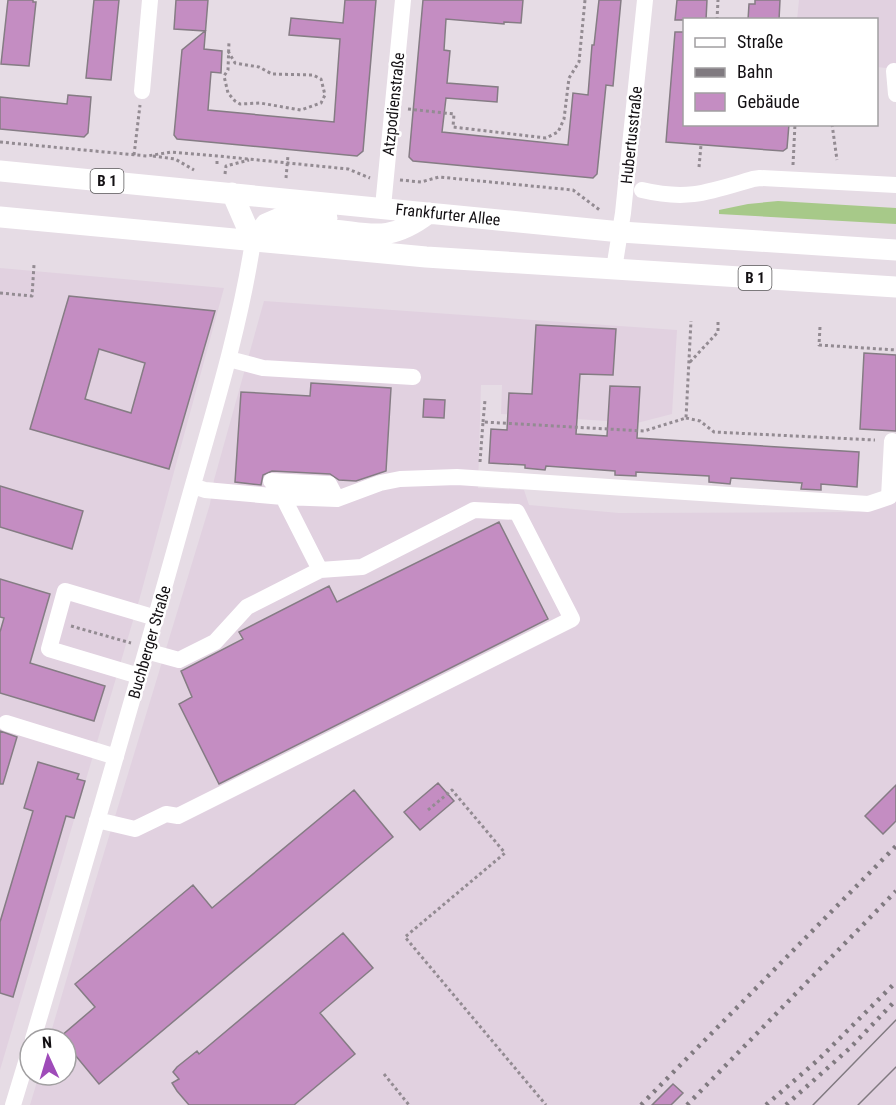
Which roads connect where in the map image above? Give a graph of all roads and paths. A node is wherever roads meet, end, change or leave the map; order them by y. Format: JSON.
{"nodes":[{"id":1,"x":150,"y":0,"type":"edge"},
{"id":2,"x":403,"y":0,"type":"edge"},
{"id":3,"x":585,"y":0,"type":"edge"},
{"id":4,"x":645,"y":0,"type":"edge"},
{"id":5,"x":718,"y":0,"type":"edge"},
{"id":6,"x":717,"y":18,"type":"edge"},
{"id":7,"x":229,"y":41,"type":"dead end"},
{"id":8,"x":228,"y":51,"type":"junction"},
{"id":9,"x":894,"y":71,"type":"dead end"},
{"id":10,"x":142,"y":91,"type":"joint"},
{"id":11,"x":896,"y":94,"type":"edge"},
{"id":12,"x":393,"y":107,"type":"junction"},
{"id":13,"x":795,"y":126,"type":"edge"},
{"id":14,"x":832,"y":126,"type":"edge"},
{"id":15,"x":0,"y":142,"type":"edge"},
{"id":16,"x":701,"y":145,"type":"dead end"},
{"id":17,"x":134,"y":155,"type":"junction"},
{"id":18,"x":288,"y":155,"type":"dead end"},
{"id":19,"x":251,"y":159,"type":"junction"},
{"id":20,"x":837,"y":160,"type":"dead end"},
{"id":21,"x":287,"y":163,"type":"junction"},
{"id":22,"x":699,"y":167,"type":"dead end"},
{"id":23,"x":0,"y":171,"type":"edge"},
{"id":24,"x":367,"y":177,"type":"dead end"},
{"id":25,"x":286,"y":178,"type":"dead end"},
{"id":26,"x":792,"y":179,"type":"junction"},
{"id":27,"x":408,"y":181,"type":"dead end"},
{"id":28,"x":228,"y":183,"type":"junction"},
{"id":29,"x":896,"y":185,"type":"edge"},
{"id":30,"x":642,"y":190,"type":"dead end"},
{"id":31,"x":594,"y":206,"type":"dead end"},
{"id":32,"x":383,"y":207,"type":"junction"},
{"id":33,"x":429,"y":213,"type":"junction"},
{"id":34,"x":0,"y":217,"type":"edge"},
{"id":35,"x":621,"y":232,"type":"junction"},
{"id":36,"x":253,"y":241,"type":"junction"},
{"id":37,"x":896,"y":250,"type":"edge"},
{"id":38,"x":34,"y":265,"type":"dead end"},
{"id":39,"x":614,"y":269,"type":"junction"},
{"id":40,"x":896,"y":287,"type":"edge"},
{"id":41,"x":0,"y":293,"type":"edge"},
{"id":42,"x":691,"y":321,"type":"dead end"},
{"id":43,"x":718,"y":322,"type":"dead end"},
{"id":44,"x":820,"y":327,"type":"dead end"},
{"id":45,"x":896,"y":350,"type":"edge"},
{"id":46,"x":229,"y":359,"type":"junction"},
{"id":47,"x":689,"y":363,"type":"junction"},
{"id":48,"x":413,"y":377,"type":"dead end"},
{"id":49,"x":485,"y":400,"type":"dead end"},
{"id":50,"x":686,"y":418,"type":"junction"},
{"id":51,"x":483,"y":422,"type":"junction"},
{"id":52,"x":892,"y":441,"type":"joint"},
{"id":53,"x":479,"y":479,"type":"junction"},
{"id":54,"x":271,"y":481,"type":"dead end"},
{"id":55,"x":193,"y":486,"type":"junction"},
{"id":56,"x":283,"y":497,"type":"junction"},
{"id":57,"x":337,"y":499,"type":"junction"},
{"id":58,"x":320,"y":570,"type":"junction"},
{"id":59,"x":156,"y":618,"type":"junction"},
{"id":60,"x":67,"y":625,"type":"dead end"},
{"id":61,"x":147,"y":649,"type":"junction"},
{"id":62,"x":139,"y":676,"type":"junction"},
{"id":63,"x":6,"y":723,"type":"dead end"},
{"id":64,"x":116,"y":757,"type":"junction"},
{"id":65,"x":428,"y":810,"type":"dead end"},
{"id":66,"x":97,"y":820,"type":"junction"},
{"id":67,"x":37,"y":1027,"type":"edge"},
{"id":68,"x":384,"y":1074,"type":"dead end"},
{"id":69,"x":18,"y":1087,"type":"edge"},
{"id":70,"x":13,"y":1105,"type":"edge"},
{"id":71,"x":410,"y":1105,"type":"edge"},
{"id":72,"x":546,"y":1105,"type":"edge"}],
"edges":[{"from":1,"to":10,"type":"street"},
{"from":2,"to":12,"type":"street","name":"Atzpodienstraße"},
{"from":3,"to":12,"type":"path"},
{"from":4,"to":35,"type":"street","name":"Hubertusstraße"},
{"from":5,"to":6,"type":"path"},
{"from":7,"to":8,"type":"path"},
{"from":8,"to":8,"type":"path"},
{"from":9,"to":11,"type":"street"},
{"from":10,"to":17,"type":"path"},
{"from":12,"to":32,"type":"street","name":"Atzpodienstraße"},
{"from":13,"to":26,"type":"path"},
{"from":14,"to":20,"type":"path"},
{"from":15,"to":17,"type":"path"},
{"from":16,"to":22,"type":"path"},
{"from":17,"to":19,"type":"path"},
{"from":18,"to":21,"type":"path"},
{"from":19,"to":21,"type":"path"},
{"from":19,"to":28,"type":"path"},
{"from":21,"to":24,"type":"path"},
{"from":21,"to":25,"type":"path"},
{"from":23,"to":28,"type":"main road","name":"Frankfurter Allee","number":"B 1"},
{"from":26,"to":29,"type":"street"},
{"from":26,"to":30,"type":"street"},
{"from":27,"to":31,"type":"path"},
{"from":28,"to":32,"type":"main road","name":"Frankfurter Allee","number":"B 1"},
{"from":28,"to":36,"type":"main road"},
{"from":32,"to":33,"type":"main road","name":"Frankfurter Allee","number":"B 1"},
{"from":32,"to":36,"type":"main road"},
{"from":33,"to":35,"type":"main road","name":"Frankfurter Allee","number":"B 1"},
{"from":33,"to":36,"type":"main road"},
{"from":34,"to":36,"type":"main road","number":"B 1"},
{"from":35,"to":37,"type":"main road","name":"Frankfurter Allee","number":"B 1"},
{"from":35,"to":39,"type":"street","name":"Hubertusstraße"},
{"from":36,"to":39,"type":"main road","number":"B 1"},
{"from":36,"to":46,"type":"street","name":"Buchberger Straße"},
{"from":38,"to":41,"type":"path"},
{"from":39,"to":40,"type":"main road","number":"B 1"},
{"from":42,"to":47,"type":"path"},
{"from":43,"to":47,"type":"path"},
{"from":44,"to":45,"type":"path"},
{"from":46,"to":48,"type":"street"},
{"from":46,"to":55,"type":"street","name":"Buchberger Straße"},
{"from":47,"to":50,"type":"path"},
{"from":49,"to":51,"type":"path"},
{"from":50,"to":51,"type":"path"},
{"from":50,"to":52,"type":"path"},
{"from":51,"to":53,"type":"path"},
{"from":52,"to":53,"type":"street"},
{"from":53,"to":57,"type":"street"},
{"from":54,"to":57,"type":"street"},
{"from":55,"to":56,"type":"street"},
{"from":55,"to":59,"type":"street","name":"Buchberger Straße"},
{"from":56,"to":57,"type":"street"},
{"from":56,"to":58,"type":"street"},
{"from":58,"to":61,"type":"street"},
{"from":58,"to":66,"type":"street"},
{"from":59,"to":61,"type":"street","name":"Buchberger Straße"},
{"from":59,"to":62,"type":"street"},
{"from":60,"to":61,"type":"path"},
{"from":61,"to":62,"type":"street","name":"Buchberger Straße"},
{"from":62,"to":64,"type":"street","name":"Buchberger Straße"},
{"from":63,"to":64,"type":"street"},
{"from":64,"to":66,"type":"street","name":"Buchberger Straße"},
{"from":65,"to":72,"type":"path"},
{"from":66,"to":67,"type":"street","name":"Buchberger Straße"},
{"from":68,"to":71,"type":"path"},
{"from":69,"to":70,"type":"street"}]}
